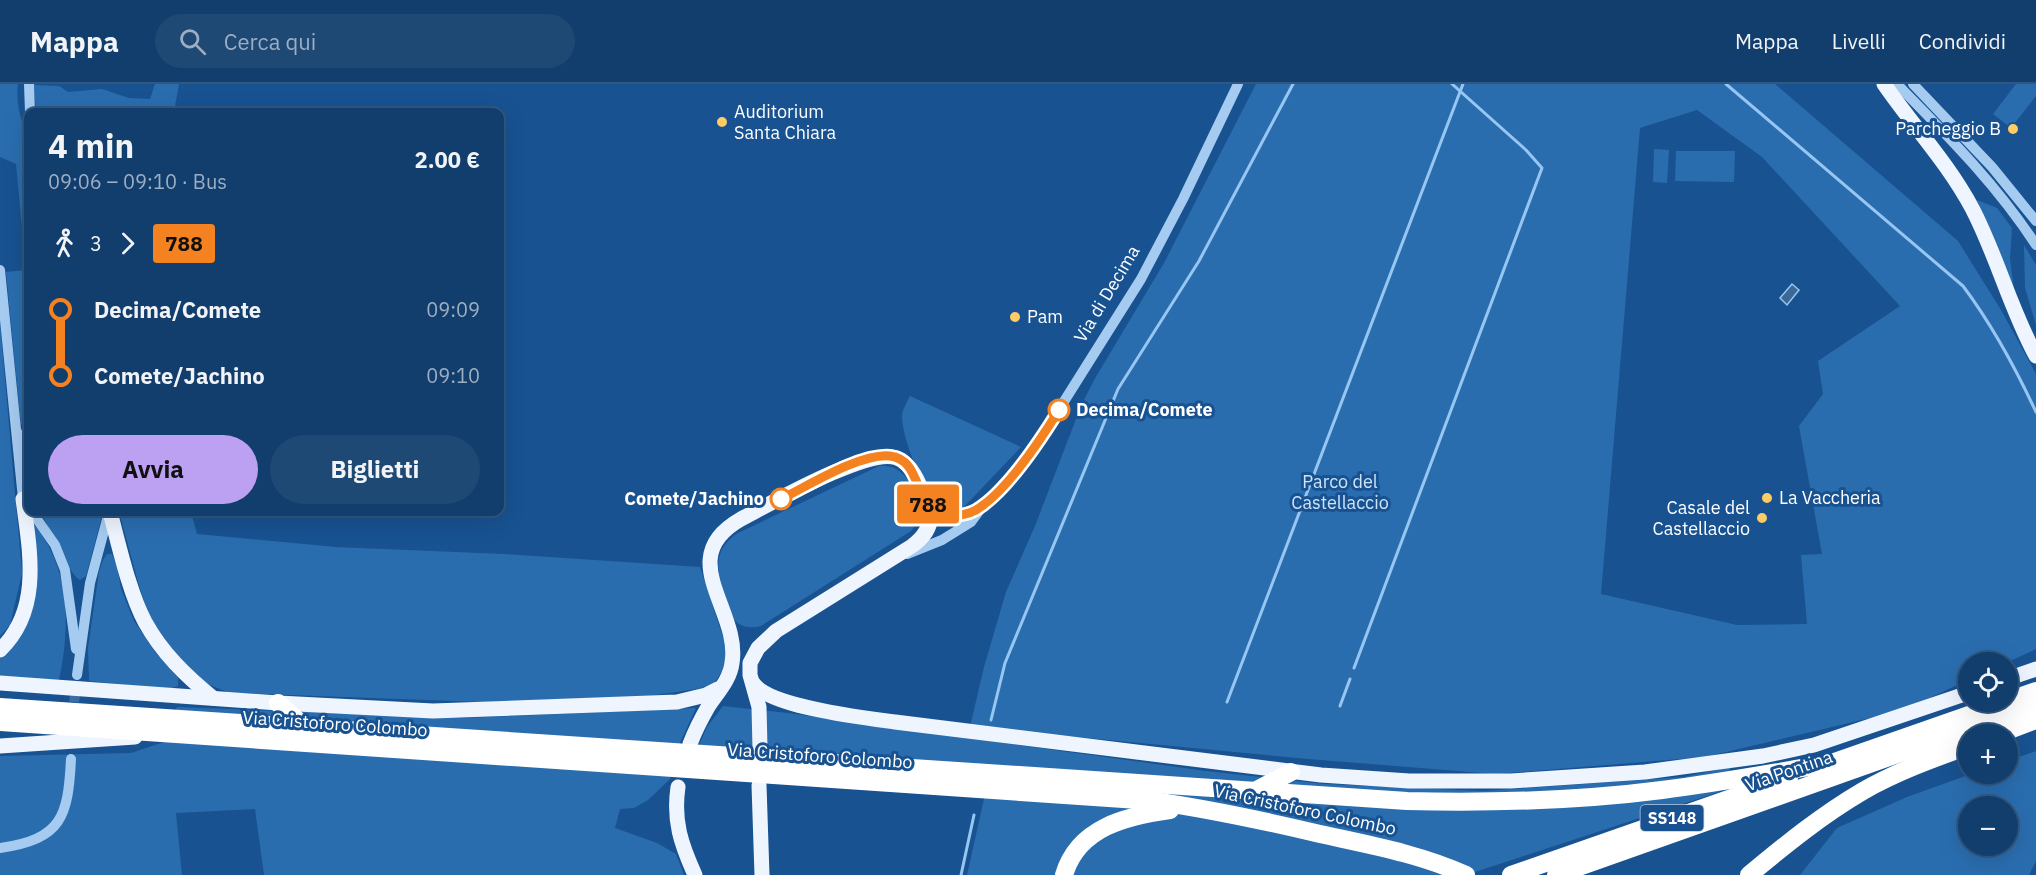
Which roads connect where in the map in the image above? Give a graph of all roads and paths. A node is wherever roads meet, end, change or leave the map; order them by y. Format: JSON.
{"nodes":[{"id":1,"x":28,"y":84,"type":"edge"},
{"id":2,"x":1238,"y":84,"type":"edge"},
{"id":3,"x":1884,"y":84,"type":"edge"},
{"id":4,"x":1897,"y":84,"type":"edge"},
{"id":5,"x":1913,"y":84,"type":"edge"},
{"id":6,"x":30,"y":108,"type":"edge"},
{"id":7,"x":2036,"y":221,"type":"edge"},
{"id":8,"x":2036,"y":245,"type":"edge"},
{"id":9,"x":0,"y":270,"type":"edge"},
{"id":10,"x":2036,"y":356,"type":"edge"},
{"id":11,"x":24,"y":437,"type":"edge"},
{"id":12,"x":18,"y":450,"type":"junction"},
{"id":13,"x":24,"y":484,"type":"edge"},
{"id":14,"x":928,"y":504,"type":"junction"},
{"id":15,"x":982,"y":507,"type":"junction"},
{"id":16,"x":28,"y":516,"type":"edge"},
{"id":17,"x":35,"y":516,"type":"edge"},
{"id":18,"x":108,"y":516,"type":"edge"},
{"id":19,"x":110,"y":516,"type":"edge"},
{"id":20,"x":892,"y":559,"type":"junction"},
{"id":21,"x":67,"y":579,"type":"junction"},
{"id":22,"x":90,"y":583,"type":"junction"},
{"id":23,"x":0,"y":651,"type":"edge"},
{"id":24,"x":77,"y":661,"type":"junction"},
{"id":25,"x":2036,"y":669,"type":"edge"},
{"id":26,"x":76,"y":675,"type":"tunnel mouth"},
{"id":27,"x":2018,"y":675,"type":"edge"},
{"id":28,"x":0,"y":683,"type":"edge"},
{"id":29,"x":753,"y":683,"type":"junction"},
{"id":30,"x":723,"y":685,"type":"junction"},
{"id":31,"x":2036,"y":691,"type":"edge"},
{"id":32,"x":1958,"y":696,"type":"edge"},
{"id":33,"x":213,"y":698,"type":"junction"},
{"id":34,"x":2018,"y":698,"type":"edge"},
{"id":35,"x":278,"y":703,"type":"junction"},
{"id":36,"x":0,"y":707,"type":"edge"},
{"id":37,"x":1978,"y":712,"type":"edge"},
{"id":38,"x":2035,"y":717,"type":"edge"},
{"id":39,"x":0,"y":722,"type":"edge"},
{"id":40,"x":2018,"y":725,"type":"edge"},
{"id":41,"x":306,"y":728,"type":"junction"},
{"id":42,"x":162,"y":733,"type":"junction"},
{"id":43,"x":690,"y":744,"type":"dead end"},
{"id":44,"x":0,"y":746,"type":"edge"},
{"id":45,"x":760,"y":748,"type":"dead end"},
{"id":46,"x":1958,"y":750,"type":"edge"},
{"id":47,"x":71,"y":759,"type":"dead end"},
{"id":48,"x":1833,"y":763,"type":"junction"},
{"id":49,"x":1291,"y":772,"type":"junction"},
{"id":50,"x":759,"y":785,"type":"dead end"},
{"id":51,"x":678,"y":786,"type":"dead end"},
{"id":52,"x":1255,"y":791,"type":"junction"},
{"id":53,"x":1839,"y":806,"type":"junction"},
{"id":54,"x":1189,"y":807,"type":"junction"},
{"id":55,"x":0,"y":848,"type":"edge"},
{"id":56,"x":695,"y":875,"type":"edge"},
{"id":57,"x":762,"y":875,"type":"edge"},
{"id":58,"x":1064,"y":875,"type":"edge"},
{"id":59,"x":1466,"y":875,"type":"edge"},
{"id":60,"x":1511,"y":875,"type":"edge"},
{"id":61,"x":1556,"y":875,"type":"edge"},
{"id":62,"x":1749,"y":875,"type":"edge"},
{"id":63,"x":1765,"y":875,"type":"edge"}],
"edges":[{"from":1,"to":6,"type":"street"},
{"from":2,"to":15,"type":"street","name":"Via di Decima"},
{"from":3,"to":10,"type":"main road"},
{"from":4,"to":8,"type":"street"},
{"from":5,"to":7,"type":"street"},
{"from":9,"to":12,"type":"street"},
{"from":11,"to":12,"type":"street"},
{"from":12,"to":13,"type":"street"},
{"from":14,"to":15,"type":"street"},
{"from":14,"to":20,"type":"main road","name":"Via di Decima"},
{"from":14,"to":30,"type":"main road"},
{"from":15,"to":20,"type":"street","name":"Via di Decima"},
{"from":16,"to":23,"type":"main road"},
{"from":17,"to":21,"type":"street"},
{"from":18,"to":22,"type":"street"},
{"from":19,"to":33,"type":"main road"},
{"from":20,"to":29,"type":"main road","name":"Via di Decima"},
{"from":21,"to":22,"type":"street"},
{"from":21,"to":24,"type":"street"},
{"from":22,"to":24,"type":"street"},
{"from":24,"to":26,"type":"street"},
{"from":25,"to":27,"type":"main road"},
{"from":28,"to":33,"type":"main road","name":"Via Cristoforo Colombo"},
{"from":29,"to":45,"type":"main road","name":"Via di Decima"},
{"from":29,"to":49,"type":"main road","name":"Via Cristoforo Colombo"},
{"from":30,"to":35,"type":"main road","name":"Via Cristoforo Colombo"},
{"from":30,"to":43,"type":"main road"},
{"from":31,"to":34,"type":"highway","number":"SS148"},
{"from":32,"to":49,"type":"main road","name":"Via Cristoforo Colombo"},
{"from":33,"to":35,"type":"main road","name":"Via Cristoforo Colombo"},
{"from":35,"to":41,"type":"highway"},
{"from":36,"to":41,"type":"highway","name":"Via Cristoforo Colombo"},
{"from":37,"to":48,"type":"highway","number":"SS148"},
{"from":38,"to":40,"type":"highway"},
{"from":38,"to":61,"type":"highway","name":"Via Pontina","number":"SS148"},
{"from":39,"to":42,"type":"highway","name":"Via Cristoforo Colombo"},
{"from":41,"to":52,"type":"highway","name":"Via Cristoforo Colombo"},
{"from":42,"to":44,"type":"main road","name":"Via Cristoforo Colombo"},
{"from":42,"to":54,"type":"highway","name":"Via Cristoforo Colombo"},
{"from":46,"to":53,"type":"highway"},
{"from":47,"to":55,"type":"street"},
{"from":48,"to":52,"type":"highway","name":"Via Cristoforo Colombo"},
{"from":48,"to":60,"type":"highway","name":"Via Pontina","number":"SS148"},
{"from":49,"to":52,"type":"highway"},
{"from":50,"to":57,"type":"main road"},
{"from":51,"to":56,"type":"main road"},
{"from":53,"to":62,"type":"highway"},
{"from":53,"to":63,"type":"highway"},
{"from":54,"to":58,"type":"highway"},
{"from":54,"to":59,"type":"highway","name":"Via Cristoforo Colombo"}]}
